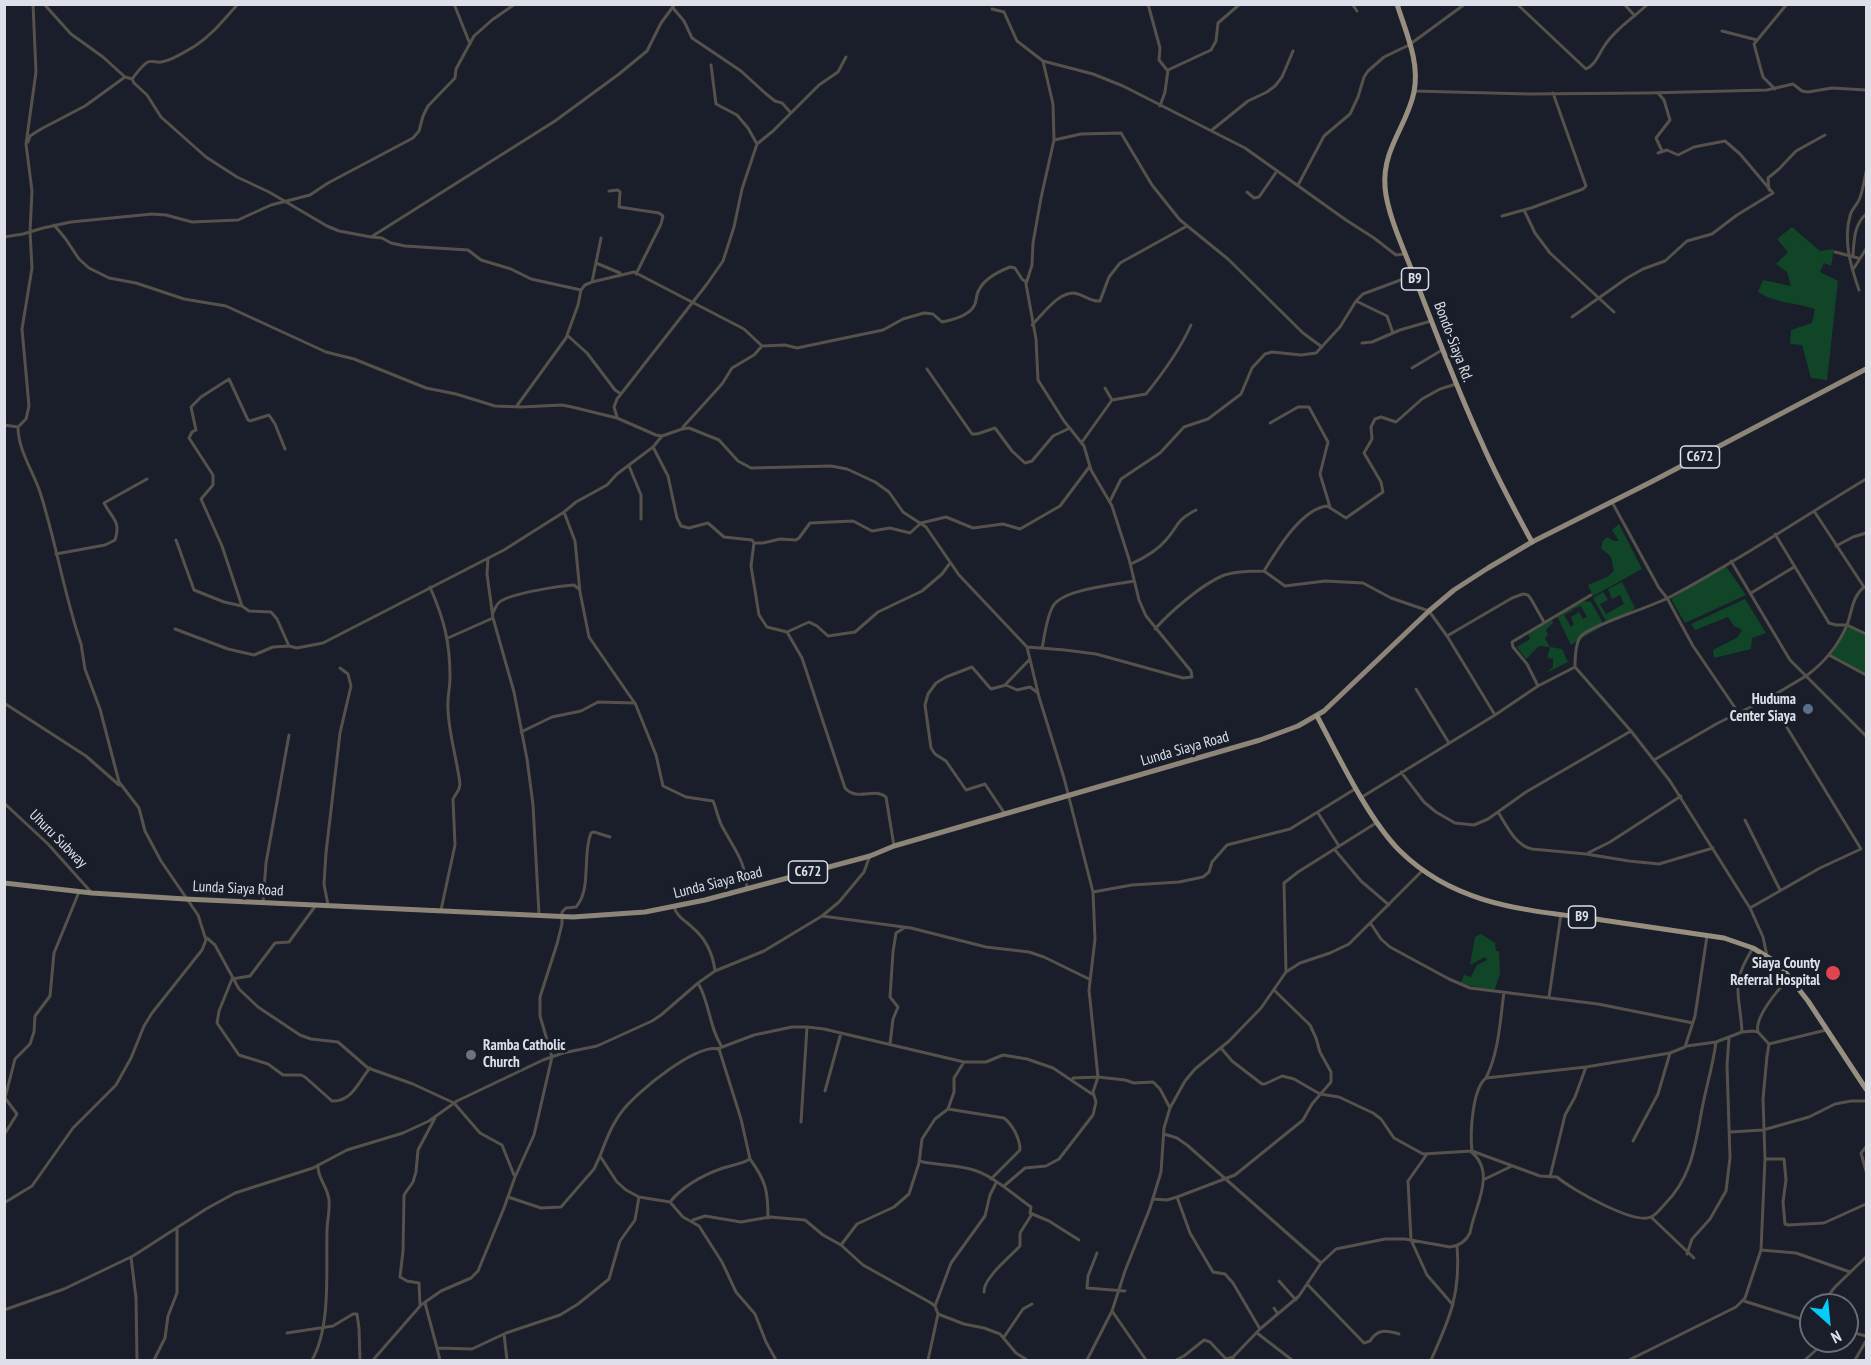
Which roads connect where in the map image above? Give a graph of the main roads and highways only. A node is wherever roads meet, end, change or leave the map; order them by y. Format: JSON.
{"nodes":[{"id":1,"x":1397,"y":4,"type":"edge"},
{"id":2,"x":1866,"y":369,"type":"edge"},
{"id":3,"x":1532,"y":542,"type":"junction"},
{"id":4,"x":1317,"y":716,"type":"junction"},
{"id":5,"x":4,"y":883,"type":"edge"},
{"id":6,"x":1866,"y":1089,"type":"edge"}],
"edges":[{"from":1,"to":3,"type":"highway","name":"Bondo-Siaya Rd.","number":"B9"},
{"from":2,"to":3,"type":"main road","number":"C672"},
{"from":3,"to":4,"type":"main road","name":"Lunda Siaya Road","number":"C672"},
{"from":4,"to":5,"type":"main road","name":"Lunda Siaya Road","number":"C672"},
{"from":4,"to":6,"type":"highway","number":"B9"}]}
